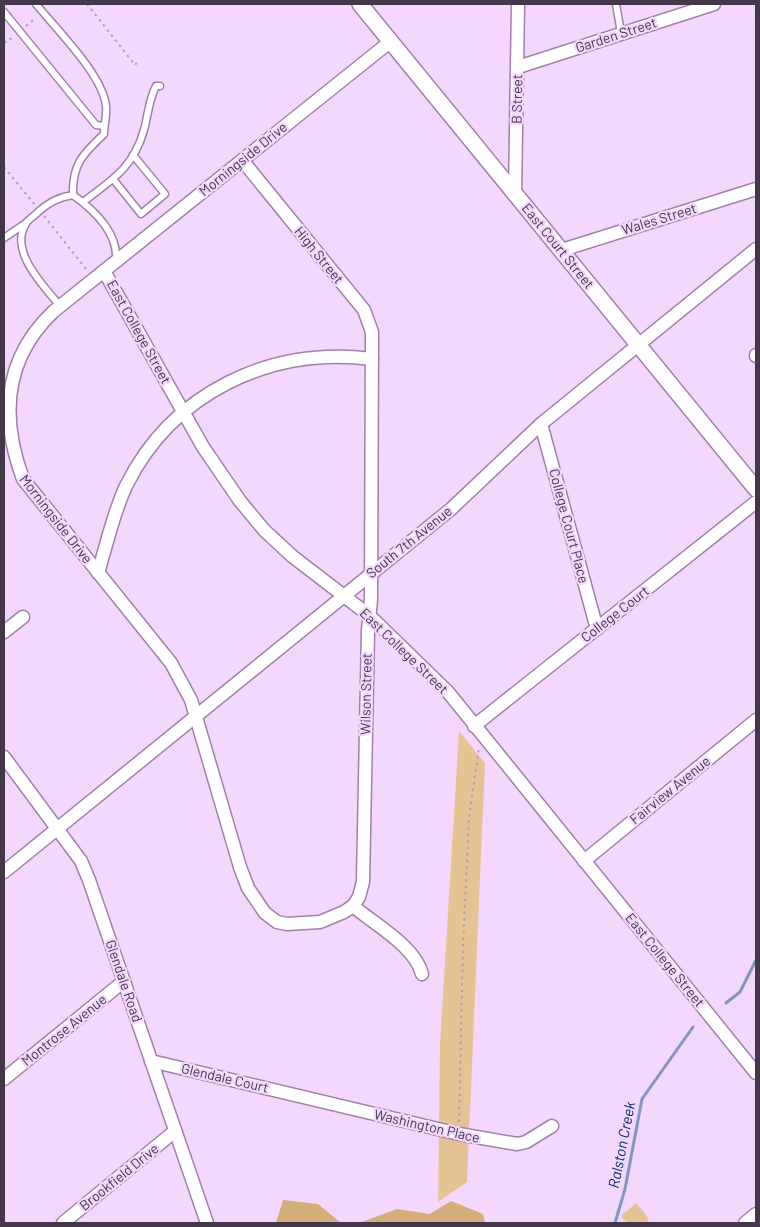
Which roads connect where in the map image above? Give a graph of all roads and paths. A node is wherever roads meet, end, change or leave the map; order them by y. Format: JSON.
{"nodes":[{"id":1,"x":36,"y":4,"type":"edge"},
{"id":2,"x":87,"y":4,"type":"edge"},
{"id":3,"x":360,"y":4,"type":"edge"},
{"id":4,"x":518,"y":4,"type":"edge"},
{"id":5,"x":616,"y":4,"type":"edge"},
{"id":6,"x":714,"y":4,"type":"edge"},
{"id":7,"x":4,"y":12,"type":"edge"},
{"id":8,"x":43,"y":12,"type":"junction"},
{"id":9,"x":20,"y":32,"type":"junction"},
{"id":10,"x":621,"y":33,"type":"junction"},
{"id":11,"x":4,"y":41,"type":"edge"},
{"id":12,"x":391,"y":42,"type":"junction"},
{"id":13,"x":140,"y":60,"type":"dead end"},
{"id":14,"x":518,"y":67,"type":"junction"},
{"id":15,"x":160,"y":86,"type":"dead end"},
{"id":16,"x":104,"y":126,"type":"junction"},
{"id":17,"x":133,"y":155,"type":"junction"},
{"id":18,"x":242,"y":160,"type":"junction"},
{"id":19,"x":4,"y":167,"type":"edge"},
{"id":20,"x":113,"y":179,"type":"junction"},
{"id":21,"x":756,"y":189,"type":"edge"},
{"id":22,"x":515,"y":193,"type":"junction"},
{"id":23,"x":73,"y":195,"type":"junction"},
{"id":24,"x":83,"y":202,"type":"junction"},
{"id":25,"x":40,"y":211,"type":"junction"},
{"id":26,"x":27,"y":222,"type":"junction"},
{"id":27,"x":4,"y":238,"type":"edge"},
{"id":28,"x":756,"y":249,"type":"edge"},
{"id":29,"x":562,"y":250,"type":"junction"},
{"id":30,"x":116,"y":261,"type":"junction"},
{"id":31,"x":104,"y":271,"type":"junction"},
{"id":32,"x":94,"y":279,"type":"junction"},
{"id":33,"x":60,"y":306,"type":"junction"},
{"id":34,"x":638,"y":345,"type":"junction"},
{"id":35,"x":372,"y":360,"type":"junction"},
{"id":36,"x":5,"y":402,"type":"edge"},
{"id":37,"x":183,"y":411,"type":"junction"},
{"id":38,"x":541,"y":424,"type":"junction"},
{"id":39,"x":756,"y":489,"type":"edge"},
{"id":40,"x":756,"y":502,"type":"edge"},
{"id":41,"x":98,"y":573,"type":"junction"},
{"id":42,"x":370,"y":573,"type":"junction"},
{"id":43,"x":343,"y":596,"type":"junction"},
{"id":44,"x":370,"y":616,"type":"junction"},
{"id":45,"x":23,"y":617,"type":"dead end"},
{"id":46,"x":597,"y":629,"type":"junction"},
{"id":47,"x":4,"y":632,"type":"edge"},
{"id":48,"x":194,"y":716,"type":"junction"},
{"id":49,"x":756,"y":720,"type":"edge"},
{"id":50,"x":478,"y":730,"type":"junction"},
{"id":51,"x":4,"y":757,"type":"edge"},
{"id":52,"x":57,"y":829,"type":"junction"},
{"id":53,"x":584,"y":860,"type":"junction"},
{"id":54,"x":4,"y":872,"type":"edge"},
{"id":55,"x":352,"y":906,"type":"junction"},
{"id":56,"x":422,"y":974,"type":"dead end"},
{"id":57,"x":124,"y":981,"type":"junction"},
{"id":58,"x":151,"y":1061,"type":"junction"},
{"id":59,"x":756,"y":1073,"type":"edge"},
{"id":60,"x":4,"y":1079,"type":"edge"},
{"id":61,"x":298,"y":1096,"type":"joint"},
{"id":62,"x":552,"y":1126,"type":"dead end"},
{"id":63,"x":175,"y":1131,"type":"junction"},
{"id":64,"x":459,"y":1134,"type":"junction"},
{"id":65,"x":756,"y":1214,"type":"edge"},
{"id":66,"x":62,"y":1223,"type":"edge"},
{"id":67,"x":207,"y":1223,"type":"edge"},
{"id":68,"x":744,"y":1223,"type":"edge"}],
"edges":[{"from":1,"to":8,"type":"lane"},
{"from":2,"to":13,"type":"path"},
{"from":3,"to":12,"type":"street","name":"East Court Street"},
{"from":4,"to":14,"type":"street","name":"B Street"},
{"from":5,"to":10,"type":"lane"},
{"from":6,"to":10,"type":"street","name":"Garden Street"},
{"from":7,"to":9,"type":"lane"},
{"from":8,"to":9,"type":"path"},
{"from":8,"to":16,"type":"lane"},
{"from":9,"to":11,"type":"path"},
{"from":9,"to":16,"type":"lane"},
{"from":10,"to":14,"type":"street","name":"Garden Street"},
{"from":12,"to":18,"type":"street","name":"Morningside Drive"},
{"from":12,"to":22,"type":"street","name":"East Court Street"},
{"from":14,"to":22,"type":"street","name":"B Street"},
{"from":15,"to":17,"type":"lane"},
{"from":16,"to":23,"type":"lane"},
{"from":17,"to":20,"type":"lane"},
{"from":17,"to":20,"type":"lane"},
{"from":18,"to":30,"type":"street","name":"Morningside Drive"},
{"from":18,"to":35,"type":"street","name":"High Street"},
{"from":19,"to":25,"type":"path"},
{"from":20,"to":24,"type":"lane"},
{"from":21,"to":29,"type":"street","name":"Wales Street"},
{"from":22,"to":29,"type":"street","name":"East Court Street"},
{"from":23,"to":24,"type":"lane"},
{"from":23,"to":25,"type":"lane"},
{"from":24,"to":30,"type":"lane"},
{"from":25,"to":26,"type":"lane"},
{"from":25,"to":32,"type":"path"},
{"from":26,"to":27,"type":"lane"},
{"from":26,"to":33,"type":"lane"},
{"from":28,"to":34,"type":"street","name":"South 7th Avenue"},
{"from":29,"to":34,"type":"street","name":"East Court Street"},
{"from":30,"to":31,"type":"street","name":"Morningside Drive"},
{"from":31,"to":32,"type":"street","name":"Morningside Drive"},
{"from":31,"to":37,"type":"street","name":"East College Street"},
{"from":32,"to":33,"type":"street","name":"Morningside Drive"},
{"from":33,"to":36,"type":"street","name":"Morningside Drive"},
{"from":34,"to":38,"type":"street","name":"South 7th Avenue"},
{"from":34,"to":39,"type":"street","name":"East Court Street"},
{"from":35,"to":37,"type":"street"},
{"from":35,"to":42,"type":"street","name":"Wilson Street"},
{"from":36,"to":41,"type":"street","name":"Morningside Drive"},
{"from":37,"to":41,"type":"street"},
{"from":37,"to":43,"type":"street","name":"East College Street"},
{"from":38,"to":42,"type":"street","name":"South 7th Avenue"},
{"from":38,"to":46,"type":"street","name":"College Court Place"},
{"from":40,"to":46,"type":"street","name":"College Court"},
{"from":41,"to":48,"type":"street","name":"Morningside Drive"},
{"from":42,"to":43,"type":"street","name":"South 7th Avenue"},
{"from":42,"to":44,"type":"street","name":"Wilson Street"},
{"from":43,"to":44,"type":"street","name":"East College Street"},
{"from":43,"to":48,"type":"street","name":"South 7th Avenue"},
{"from":44,"to":50,"type":"street","name":"East College Street"},
{"from":44,"to":55,"type":"street","name":"Wilson Street"},
{"from":45,"to":47,"type":"street"},
{"from":46,"to":50,"type":"street","name":"College Court"},
{"from":48,"to":52,"type":"street","name":"South 7th Avenue"},
{"from":48,"to":55,"type":"street","name":"Morningside Drive"},
{"from":49,"to":53,"type":"street","name":"Fairview Avenue"},
{"from":50,"to":53,"type":"street","name":"East College Street"},
{"from":50,"to":64,"type":"path"},
{"from":51,"to":52,"type":"street","name":"Glendale Road"},
{"from":52,"to":54,"type":"street","name":"South 7th Avenue"},
{"from":52,"to":57,"type":"street","name":"Glendale Road"},
{"from":53,"to":59,"type":"street","name":"East College Street"},
{"from":55,"to":56,"type":"street"},
{"from":57,"to":58,"type":"street","name":"Glendale Road"},
{"from":57,"to":60,"type":"street","name":"Montrose Avenue"},
{"from":58,"to":61,"type":"street","name":"Glendale Court"},
{"from":58,"to":63,"type":"street","name":"Glendale Road"},
{"from":61,"to":64,"type":"street","name":"Washington Place"},
{"from":62,"to":64,"type":"street","name":"Washington Place"},
{"from":63,"to":66,"type":"street","name":"Brookfield Drive"},
{"from":63,"to":67,"type":"street","name":"Glendale Road"},
{"from":65,"to":68,"type":"street"}]}
